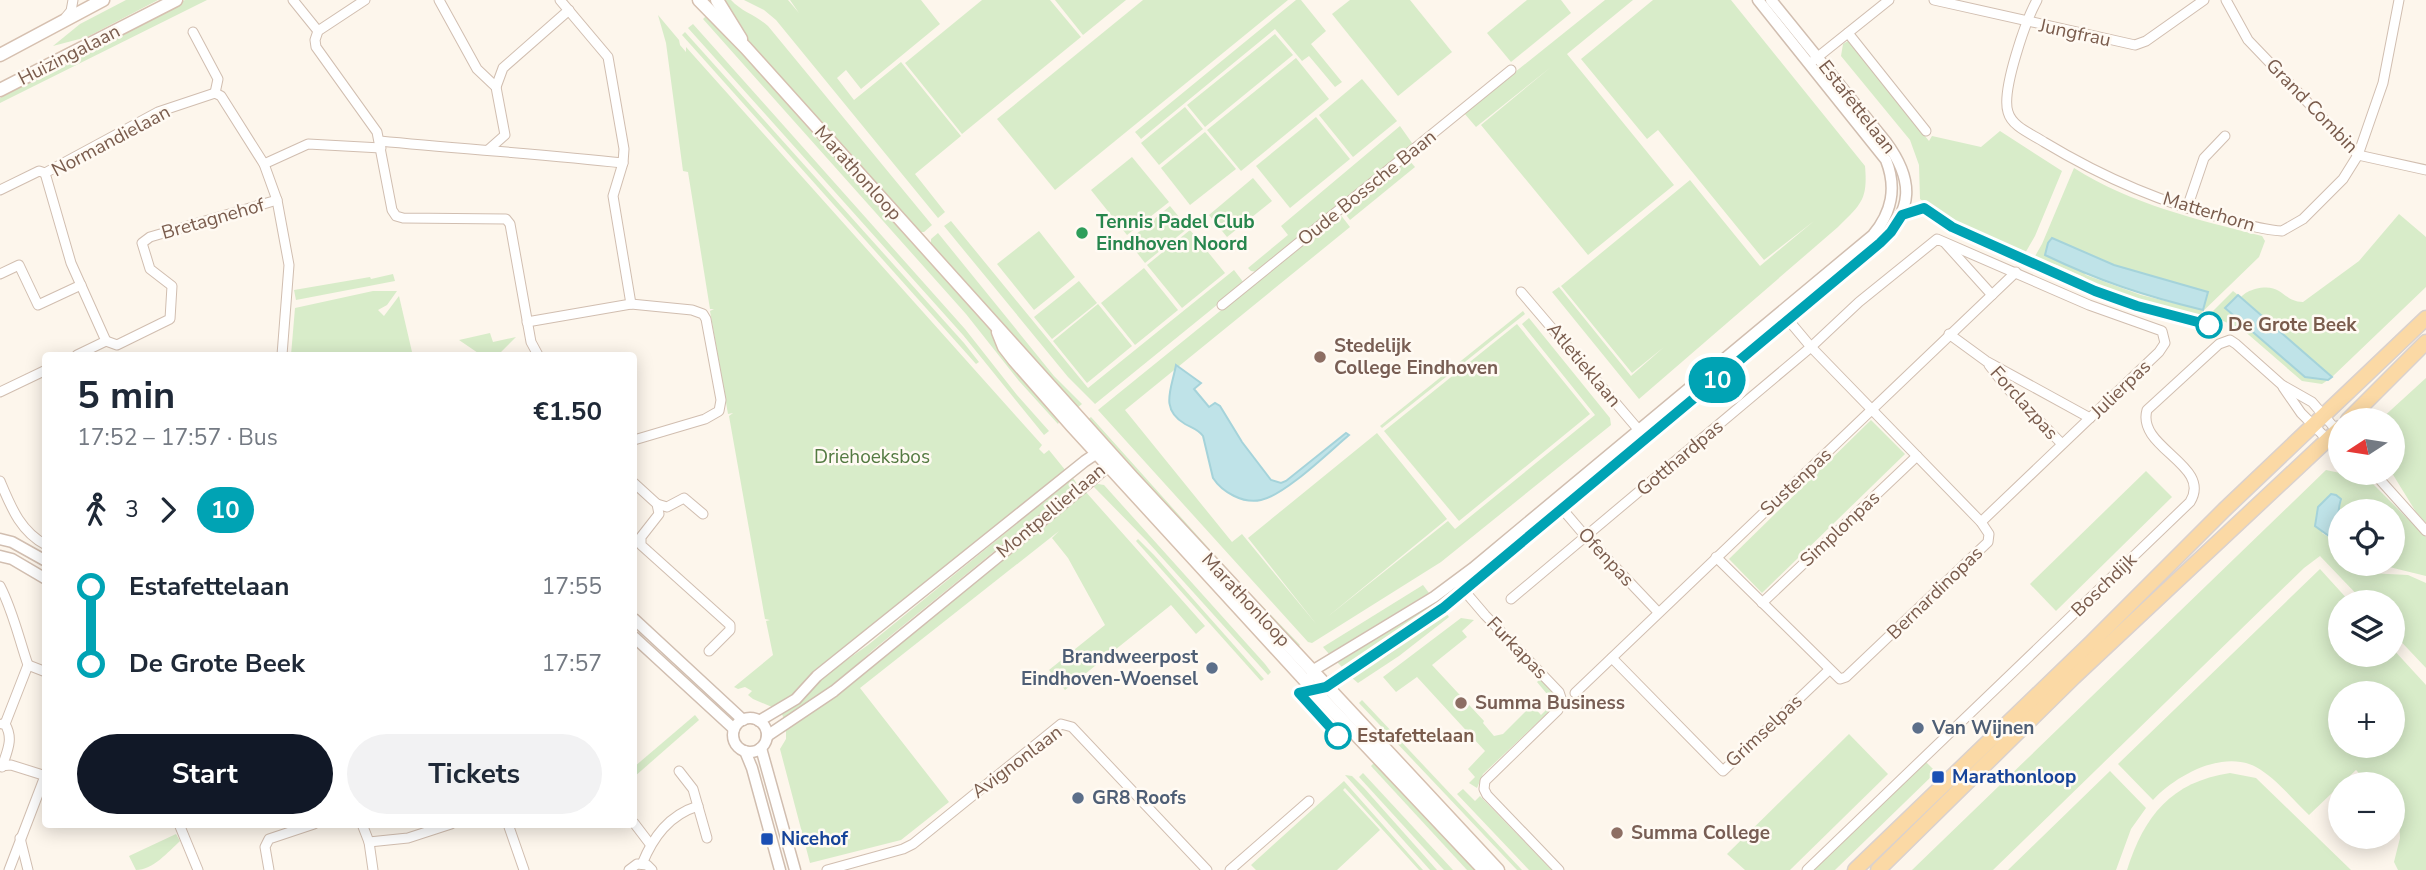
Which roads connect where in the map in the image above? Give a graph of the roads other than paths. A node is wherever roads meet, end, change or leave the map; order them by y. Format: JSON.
{"nodes":[{"id":1,"x":73,"y":0,"type":"edge"},
{"id":2,"x":103,"y":0,"type":"edge"},
{"id":3,"x":176,"y":0,"type":"edge"},
{"id":4,"x":293,"y":0,"type":"edge"},
{"id":5,"x":365,"y":0,"type":"edge"},
{"id":6,"x":439,"y":0,"type":"edge"},
{"id":7,"x":560,"y":0,"type":"edge"},
{"id":8,"x":699,"y":0,"type":"edge"},
{"id":9,"x":717,"y":0,"type":"edge"},
{"id":10,"x":1758,"y":0,"type":"edge"},
{"id":11,"x":1772,"y":0,"type":"edge"},
{"id":12,"x":1889,"y":0,"type":"edge"},
{"id":13,"x":1934,"y":0,"type":"edge"},
{"id":14,"x":2037,"y":0,"type":"edge"},
{"id":15,"x":2204,"y":0,"type":"edge"},
{"id":16,"x":2226,"y":0,"type":"edge"},
{"id":17,"x":2399,"y":0,"type":"edge"},
{"id":18,"x":569,"y":10,"type":"junction"},
{"id":19,"x":62,"y":22,"type":"junction"},
{"id":20,"x":2027,"y":22,"type":"junction"},
{"id":21,"x":318,"y":31,"type":"junction"},
{"id":22,"x":193,"y":32,"type":"dead end"},
{"id":23,"x":1848,"y":33,"type":"junction"},
{"id":24,"x":746,"y":48,"type":"junction"},
{"id":25,"x":0,"y":55,"type":"edge"},
{"id":26,"x":1813,"y":60,"type":"junction"},
{"id":27,"x":503,"y":68,"type":"junction"},
{"id":28,"x":1511,"y":70,"type":"dead end"},
{"id":29,"x":484,"y":75,"type":"junction"},
{"id":30,"x":496,"y":87,"type":"junction"},
{"id":31,"x":0,"y":90,"type":"edge"},
{"id":32,"x":215,"y":93,"type":"junction"},
{"id":33,"x":1926,"y":131,"type":"dead end"},
{"id":34,"x":505,"y":135,"type":"junction"},
{"id":35,"x":2225,"y":136,"type":"dead end"},
{"id":36,"x":381,"y":145,"type":"junction"},
{"id":37,"x":487,"y":151,"type":"junction"},
{"id":38,"x":510,"y":151,"type":"junction"},
{"id":39,"x":2358,"y":155,"type":"junction"},
{"id":40,"x":623,"y":163,"type":"junction"},
{"id":41,"x":264,"y":164,"type":"junction"},
{"id":42,"x":2426,"y":170,"type":"edge"},
{"id":43,"x":45,"y":173,"type":"junction"},
{"id":44,"x":0,"y":190,"type":"edge"},
{"id":45,"x":277,"y":200,"type":"junction"},
{"id":46,"x":2187,"y":208,"type":"junction"},
{"id":47,"x":1945,"y":242,"type":"junction"},
{"id":48,"x":2016,"y":272,"type":"junction"},
{"id":49,"x":0,"y":274,"type":"edge"},
{"id":50,"x":81,"y":285,"type":"junction"},
{"id":51,"x":1521,"y":292,"type":"dead end"},
{"id":52,"x":1992,"y":295,"type":"junction"},
{"id":53,"x":631,"y":304,"type":"junction"},
{"id":54,"x":1222,"y":305,"type":"dead end"},
{"id":55,"x":1785,"y":316,"type":"junction"},
{"id":56,"x":2426,"y":318,"type":"edge"},
{"id":57,"x":527,"y":322,"type":"junction"},
{"id":58,"x":997,"y":329,"type":"junction"},
{"id":59,"x":1949,"y":334,"type":"junction"},
{"id":60,"x":106,"y":341,"type":"junction"},
{"id":61,"x":2426,"y":342,"type":"edge"},
{"id":62,"x":1811,"y":348,"type":"junction"},
{"id":63,"x":83,"y":352,"type":"edge"},
{"id":64,"x":282,"y":352,"type":"edge"},
{"id":65,"x":536,"y":352,"type":"edge"},
{"id":66,"x":1986,"y":361,"type":"junction"},
{"id":67,"x":42,"y":372,"type":"edge"},
{"id":68,"x":2282,"y":385,"type":"junction"},
{"id":69,"x":0,"y":392,"type":"edge"},
{"id":70,"x":2360,"y":408,"type":"edge"},
{"id":71,"x":1872,"y":410,"type":"junction"},
{"id":72,"x":2090,"y":418,"type":"junction"},
{"id":73,"x":2319,"y":421,"type":"junction"},
{"id":74,"x":2328,"y":425,"type":"edge"},
{"id":75,"x":2328,"y":425,"type":"edge"},
{"id":76,"x":1643,"y":435,"type":"junction"},
{"id":77,"x":637,"y":439,"type":"edge"},
{"id":78,"x":2328,"y":439,"type":"edge"},
{"id":79,"x":2062,"y":444,"type":"junction"},
{"id":80,"x":1097,"y":453,"type":"junction"},
{"id":81,"x":1917,"y":456,"type":"junction"},
{"id":82,"x":1110,"y":459,"type":"junction"},
{"id":83,"x":0,"y":481,"type":"edge"},
{"id":84,"x":2383,"y":485,"type":"edge"},
{"id":85,"x":637,"y":486,"type":"edge"},
{"id":86,"x":1558,"y":504,"type":"junction"},
{"id":87,"x":661,"y":508,"type":"junction"},
{"id":88,"x":703,"y":514,"type":"dead end"},
{"id":89,"x":1981,"y":522,"type":"junction"},
{"id":90,"x":2426,"y":531,"type":"edge"},
{"id":91,"x":1586,"y":536,"type":"junction"},
{"id":92,"x":1,"y":537,"type":"edge"},
{"id":93,"x":42,"y":543,"type":"edge"},
{"id":94,"x":0,"y":556,"type":"edge"},
{"id":95,"x":1716,"y":557,"type":"junction"},
{"id":96,"x":42,"y":559,"type":"edge"},
{"id":97,"x":42,"y":577,"type":"edge"},
{"id":98,"x":1460,"y":585,"type":"junction"},
{"id":99,"x":0,"y":586,"type":"edge"},
{"id":100,"x":1511,"y":598,"type":"dead end"},
{"id":101,"x":1762,"y":603,"type":"junction"},
{"id":102,"x":1658,"y":612,"type":"junction"},
{"id":103,"x":637,"y":622,"type":"edge"},
{"id":104,"x":637,"y":639,"type":"edge"},
{"id":105,"x":709,"y":651,"type":"dead end"},
{"id":106,"x":1612,"y":657,"type":"junction"},
{"id":107,"x":28,"y":665,"type":"junction"},
{"id":108,"x":42,"y":670,"type":"edge"},
{"id":109,"x":1829,"y":670,"type":"junction"},
{"id":110,"x":1312,"y":671,"type":"junction"},
{"id":111,"x":1326,"y":687,"type":"junction"},
{"id":112,"x":1312,"y":688,"type":"junction"},
{"id":113,"x":1575,"y":693,"type":"dead end"},
{"id":114,"x":743,"y":720,"type":"junction"},
{"id":115,"x":759,"y":721,"type":"junction"},
{"id":116,"x":2,"y":724,"type":"edge"},
{"id":117,"x":734,"y":729,"type":"junction"},
{"id":118,"x":767,"y":736,"type":"junction"},
{"id":119,"x":761,"y":748,"type":"junction"},
{"id":120,"x":744,"y":751,"type":"junction"},
{"id":121,"x":1,"y":767,"type":"edge"},
{"id":122,"x":679,"y":771,"type":"dead end"},
{"id":123,"x":42,"y":775,"type":"edge"},
{"id":124,"x":42,"y":783,"type":"edge"},
{"id":125,"x":1309,"y":801,"type":"dead end"},
{"id":126,"x":698,"y":806,"type":"junction"},
{"id":127,"x":637,"y":827,"type":"edge"},
{"id":128,"x":181,"y":828,"type":"edge"},
{"id":129,"x":297,"y":828,"type":"edge"},
{"id":130,"x":364,"y":828,"type":"edge"},
{"id":131,"x":439,"y":828,"type":"edge"},
{"id":132,"x":509,"y":828,"type":"edge"},
{"id":133,"x":20,"y":838,"type":"junction"},
{"id":134,"x":707,"y":838,"type":"dead end"},
{"id":135,"x":369,"y":842,"type":"junction"},
{"id":136,"x":650,"y":844,"type":"junction"},
{"id":137,"x":642,"y":864,"type":"junction"},
{"id":138,"x":9,"y":870,"type":"edge"},
{"id":139,"x":28,"y":870,"type":"edge"},
{"id":140,"x":198,"y":870,"type":"edge"},
{"id":141,"x":270,"y":870,"type":"edge"},
{"id":142,"x":373,"y":870,"type":"edge"},
{"id":143,"x":524,"y":870,"type":"edge"},
{"id":144,"x":629,"y":870,"type":"edge"},
{"id":145,"x":652,"y":870,"type":"edge"},
{"id":146,"x":780,"y":870,"type":"edge"},
{"id":147,"x":795,"y":870,"type":"edge"},
{"id":148,"x":827,"y":870,"type":"edge"},
{"id":149,"x":1207,"y":870,"type":"edge"},
{"id":150,"x":1230,"y":870,"type":"edge"},
{"id":151,"x":1484,"y":870,"type":"edge"},
{"id":152,"x":1498,"y":870,"type":"edge"},
{"id":153,"x":1559,"y":870,"type":"edge"},
{"id":154,"x":1808,"y":870,"type":"edge"},
{"id":155,"x":1855,"y":870,"type":"edge"},
{"id":156,"x":1878,"y":870,"type":"edge"}],
"edges":[{"from":1,"to":19,"type":"street"},
{"from":2,"to":19,"type":"main road","name":"Huizingalaan"},
{"from":3,"to":31,"type":"main road","name":"Huizingalaan"},
{"from":4,"to":21,"type":"street"},
{"from":5,"to":21,"type":"street"},
{"from":6,"to":29,"type":"street"},
{"from":7,"to":18,"type":"street"},
{"from":8,"to":24,"type":"main road","name":"Marathonloop"},
{"from":9,"to":24,"type":"main road","name":"Marathonloop"},
{"from":10,"to":26,"type":"street","name":"Estafettelaan"},
{"from":11,"to":26,"type":"street","name":"Estafettelaan"},
{"from":12,"to":23,"type":"street"},
{"from":13,"to":20,"type":"street","name":"Jungfrau"},
{"from":14,"to":20,"type":"street","name":"Matterhorn"},
{"from":15,"to":20,"type":"street","name":"Jungfrau"},
{"from":16,"to":39,"type":"street","name":"Grand Combin"},
{"from":17,"to":39,"type":"street","name":"Matterhorn"},
{"from":18,"to":27,"type":"street"},
{"from":18,"to":40,"type":"street"},
{"from":19,"to":25,"type":"main road","name":"Huizingalaan"},
{"from":20,"to":46,"type":"street","name":"Matterhorn"},
{"from":21,"to":36,"type":"street"},
{"from":22,"to":32,"type":"street"},
{"from":23,"to":26,"type":"street"},
{"from":23,"to":33,"type":"street"},
{"from":24,"to":58,"type":"main road","name":"Marathonloop"},
{"from":26,"to":55,"type":"street","name":"Estafettelaan"},
{"from":27,"to":29,"type":"street"},
{"from":27,"to":30,"type":"street"},
{"from":28,"to":54,"type":"street","name":"Oude Bossche Baan"},
{"from":29,"to":30,"type":"street"},
{"from":30,"to":34,"type":"street"},
{"from":32,"to":41,"type":"street"},
{"from":32,"to":43,"type":"street","name":"Normandielaan"},
{"from":34,"to":37,"type":"street"},
{"from":34,"to":38,"type":"street"},
{"from":35,"to":46,"type":"street"},
{"from":36,"to":37,"type":"street"},
{"from":36,"to":41,"type":"street"},
{"from":36,"to":57,"type":"street"},
{"from":37,"to":38,"type":"street"},
{"from":38,"to":40,"type":"street"},
{"from":39,"to":42,"type":"street","name":"Grand Combin"},
{"from":39,"to":46,"type":"street","name":"Matterhorn"},
{"from":40,"to":53,"type":"street"},
{"from":41,"to":45,"type":"street"},
{"from":43,"to":44,"type":"street"},
{"from":43,"to":50,"type":"street","name":"Normandielaan"},
{"from":45,"to":60,"type":"street","name":"Bretagnehof"},
{"from":45,"to":64,"type":"street"},
{"from":47,"to":48,"type":"street"},
{"from":47,"to":52,"type":"street"},
{"from":47,"to":62,"type":"street","name":"Gotthardpas"},
{"from":48,"to":52,"type":"street","name":"Sustenpas"},
{"from":48,"to":72,"type":"street","name":"Julierpas"},
{"from":49,"to":50,"type":"street"},
{"from":50,"to":60,"type":"street","name":"Normandielaan"},
{"from":51,"to":76,"type":"street","name":"Atletieklaan"},
{"from":52,"to":59,"type":"street","name":"Sustenpas"},
{"from":53,"to":57,"type":"street"},
{"from":53,"to":77,"type":"street"},
{"from":55,"to":62,"type":"street","name":"Bernardinopas"},
{"from":55,"to":76,"type":"street","name":"Estafettelaan"},
{"from":56,"to":73,"type":"main road","name":"Boschdijk"},
{"from":57,"to":65,"type":"street"},
{"from":58,"to":80,"type":"main road","name":"Marathonloop"},
{"from":58,"to":82,"type":"main road","name":"Marathonloop"},
{"from":59,"to":66,"type":"street","name":"Forclazpas"},
{"from":59,"to":71,"type":"street","name":"Sustenpas"},
{"from":60,"to":63,"type":"street"},
{"from":61,"to":70,"type":"main road"},
{"from":62,"to":71,"type":"street","name":"Bernardinopas"},
{"from":62,"to":91,"type":"street","name":"Gotthardpas"},
{"from":66,"to":72,"type":"street","name":"Forclazpas"},
{"from":66,"to":79,"type":"street","name":"Forclazpas"},
{"from":67,"to":69,"type":"street"},
{"from":68,"to":73,"type":"street","name":"Boschdijk"},
{"from":68,"to":73,"type":"street","name":"Boschdijk"},
{"from":68,"to":154,"type":"street","name":"Boschdijk"},
{"from":71,"to":81,"type":"street","name":"Bernardinopas"},
{"from":71,"to":95,"type":"street","name":"Sustenpas"},
{"from":72,"to":79,"type":"street","name":"Julierpas"},
{"from":73,"to":74,"type":"street","name":"Boschdijk"},
{"from":73,"to":75,"type":"street","name":"Boschdijk"},
{"from":73,"to":155,"type":"main road","name":"Boschdijk"},
{"from":76,"to":86,"type":"street","name":"Estafettelaan"},
{"from":78,"to":156,"type":"main road"},
{"from":79,"to":89,"type":"street","name":"Julierpas"},
{"from":80,"to":82,"type":"main road","name":"Marathonloop"},
{"from":80,"to":115,"type":"street","name":"Montpellierlaan"},
{"from":81,"to":89,"type":"street","name":"Bernardinopas"},
{"from":81,"to":101,"type":"street","name":"Simplonpas"},
{"from":82,"to":110,"type":"main road","name":"Marathonloop"},
{"from":82,"to":112,"type":"main road","name":"Marathonloop"},
{"from":82,"to":118,"type":"street","name":"Montpellierlaan"},
{"from":83,"to":93,"type":"street"},
{"from":84,"to":90,"type":"street"},
{"from":85,"to":87,"type":"street"},
{"from":86,"to":91,"type":"street","name":"Ofenpas"},
{"from":86,"to":98,"type":"street","name":"Estafettelaan"},
{"from":87,"to":88,"type":"street"},
{"from":87,"to":105,"type":"street"},
{"from":89,"to":109,"type":"street","name":"Bernardinopas"},
{"from":91,"to":100,"type":"street","name":"Gotthardpas"},
{"from":91,"to":102,"type":"street","name":"Ofenpas"},
{"from":92,"to":94,"type":"street"},
{"from":92,"to":96,"type":"street"},
{"from":94,"to":97,"type":"street"},
{"from":95,"to":101,"type":"street"},
{"from":95,"to":102,"type":"street","name":"Sustenpas"},
{"from":98,"to":110,"type":"street","name":"Estafettelaan"},
{"from":98,"to":111,"type":"street","name":"Estafettelaan"},
{"from":98,"to":153,"type":"street","name":"Furkapas"},
{"from":99,"to":107,"type":"street"},
{"from":101,"to":109,"type":"street"},
{"from":102,"to":106,"type":"street","name":"Sustenpas"},
{"from":103,"to":114,"type":"street"},
{"from":104,"to":117,"type":"street"},
{"from":106,"to":109,"type":"street","name":"Grimselpas"},
{"from":106,"to":113,"type":"street","name":"Sustenpas"},
{"from":107,"to":108,"type":"street"},
{"from":107,"to":116,"type":"street"},
{"from":110,"to":111,"type":"main road","name":"Marathonloop"},
{"from":110,"to":112,"type":"street"},
{"from":111,"to":112,"type":"street","name":"Estafettelaan"},
{"from":111,"to":152,"type":"main road","name":"Marathonloop"},
{"from":112,"to":151,"type":"main road","name":"Marathonloop"},
{"from":114,"to":115,"type":"street"},
{"from":114,"to":117,"type":"street"},
{"from":115,"to":118,"type":"street"},
{"from":116,"to":121,"type":"street"},
{"from":117,"to":120,"type":"street"},
{"from":118,"to":119,"type":"street"},
{"from":119,"to":120,"type":"street"},
{"from":119,"to":147,"type":"street"},
{"from":120,"to":146,"type":"street"},
{"from":121,"to":123,"type":"street"},
{"from":122,"to":126,"type":"street"},
{"from":124,"to":133,"type":"street"},
{"from":125,"to":150,"type":"street"},
{"from":126,"to":134,"type":"street"},
{"from":126,"to":136,"type":"street"},
{"from":127,"to":136,"type":"street"},
{"from":128,"to":140,"type":"street"},
{"from":129,"to":141,"type":"street"},
{"from":130,"to":135,"type":"street"},
{"from":131,"to":135,"type":"street"},
{"from":132,"to":143,"type":"street"},
{"from":133,"to":138,"type":"street"},
{"from":133,"to":139,"type":"street"},
{"from":135,"to":142,"type":"street"},
{"from":136,"to":137,"type":"street"},
{"from":137,"to":144,"type":"street"},
{"from":137,"to":145,"type":"street"},
{"from":148,"to":149,"type":"street","name":"Avignonlaan"}]}
